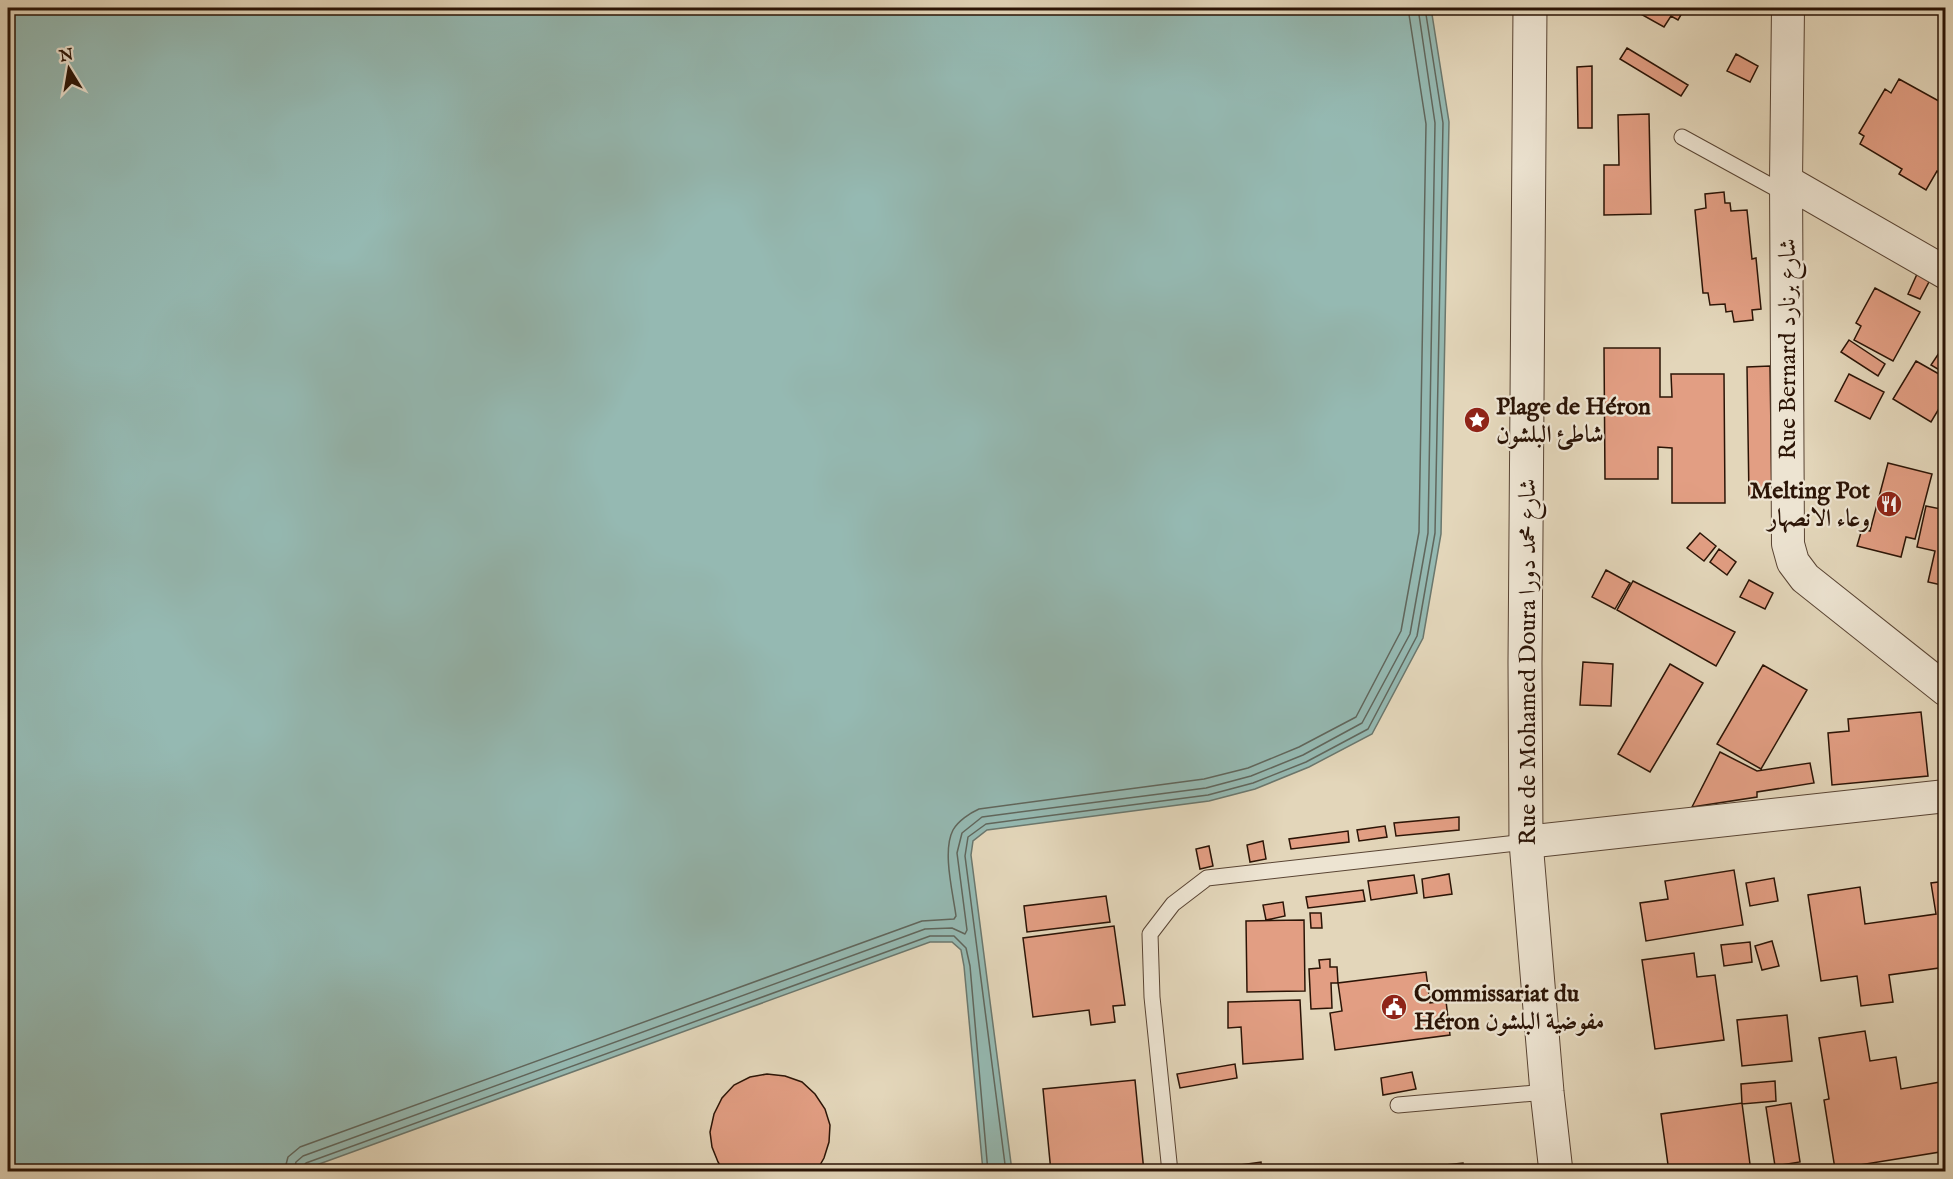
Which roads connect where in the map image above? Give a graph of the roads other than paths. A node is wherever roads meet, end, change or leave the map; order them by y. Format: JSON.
{"nodes":[{"id":1,"x":1530,"y":8,"type":"edge"},
{"id":2,"x":1788,"y":8,"type":"edge"},
{"id":3,"x":1682,"y":137,"type":"dead end"},
{"id":4,"x":1786,"y":187,"type":"junction"},
{"id":5,"x":1946,"y":273,"type":"edge"},
{"id":6,"x":1946,"y":690,"type":"edge"},
{"id":7,"x":1946,"y":796,"type":"edge"},
{"id":8,"x":1526,"y":842,"type":"junction"},
{"id":9,"x":1547,"y":1092,"type":"junction"},
{"id":10,"x":1398,"y":1105,"type":"dead end"},
{"id":11,"x":1170,"y":1172,"type":"edge"},
{"id":12,"x":1556,"y":1172,"type":"edge"}],
"edges":[{"from":1,"to":8,"type":"street","name":"Rue de Mohamed Doura شارع محمد دورا"},
{"from":2,"to":4,"type":"street","name":"Rue Bernard شارع برنارد"},
{"from":3,"to":4,"type":"lane"},
{"from":4,"to":5,"type":"street"},
{"from":4,"to":6,"type":"street","name":"Rue Bernard شارع برنارد"},
{"from":7,"to":8,"type":"street"},
{"from":8,"to":9,"type":"street","name":"Rue de Mohamed Doura شارع محمد دورا"},
{"from":8,"to":11,"type":"lane"},
{"from":9,"to":10,"type":"lane"},
{"from":9,"to":12,"type":"street","name":"Rue de Mohamed Doura شارع محمد دورا"}]}
